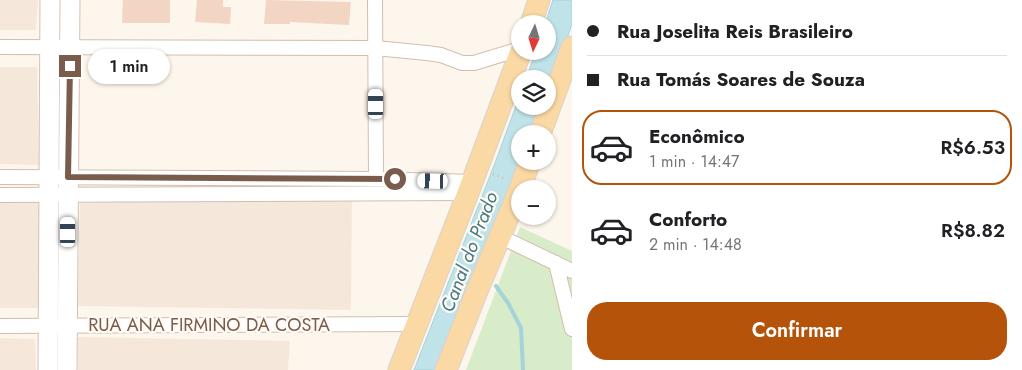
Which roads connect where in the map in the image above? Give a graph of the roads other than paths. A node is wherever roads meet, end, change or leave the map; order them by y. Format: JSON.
{"nodes":[{"id":1,"x":50,"y":0,"type":"edge"},
{"id":2,"x":70,"y":0,"type":"edge"},
{"id":3,"x":375,"y":0,"type":"edge"},
{"id":4,"x":540,"y":0,"type":"edge"},
{"id":5,"x":534,"y":15,"type":"edge"},
{"id":6,"x":0,"y":47,"type":"edge"},
{"id":7,"x":50,"y":47,"type":"junction"},
{"id":8,"x":70,"y":47,"type":"junction"},
{"id":9,"x":572,"y":47,"type":"edge"},
{"id":10,"x":375,"y":48,"type":"junction"},
{"id":11,"x":511,"y":53,"type":"edge"},
{"id":12,"x":516,"y":60,"type":"edge"},
{"id":13,"x":543,"y":125,"type":"edge"},
{"id":14,"x":0,"y":177,"type":"edge"},
{"id":15,"x":376,"y":178,"type":"junction"},
{"id":16,"x":59,"y":186,"type":"junction"},
{"id":17,"x":470,"y":187,"type":"junction"},
{"id":18,"x":0,"y":195,"type":"edge"},
{"id":19,"x":511,"y":203,"type":"edge"},
{"id":20,"x":501,"y":237,"type":"junction"},
{"id":21,"x":556,"y":264,"type":"junction"},
{"id":22,"x":572,"y":271,"type":"edge"},
{"id":23,"x":417,"y":324,"type":"junction"},
{"id":24,"x":0,"y":326,"type":"edge"},
{"id":25,"x":49,"y":326,"type":"junction"},
{"id":26,"x":68,"y":326,"type":"junction"},
{"id":27,"x":572,"y":329,"type":"edge"},
{"id":28,"x":48,"y":370,"type":"edge"},
{"id":29,"x":67,"y":370,"type":"edge"},
{"id":30,"x":399,"y":370,"type":"edge"},
{"id":31,"x":446,"y":370,"type":"edge"}],
"edges":[{"from":1,"to":7,"type":"street"},
{"from":2,"to":8,"type":"street"},
{"from":3,"to":10,"type":"street"},
{"from":4,"to":5,"type":"main road"},
{"from":6,"to":7,"type":"street"},
{"from":7,"to":8,"type":"street"},
{"from":7,"to":16,"type":"street"},
{"from":8,"to":10,"type":"street"},
{"from":8,"to":16,"type":"street"},
{"from":9,"to":13,"type":"main road"},
{"from":10,"to":11,"type":"street"},
{"from":10,"to":15,"type":"street"},
{"from":12,"to":17,"type":"main road"},
{"from":14,"to":16,"type":"street"},
{"from":15,"to":16,"type":"street"},
{"from":15,"to":17,"type":"street"},
{"from":16,"to":17,"type":"street"},
{"from":16,"to":18,"type":"street"},
{"from":16,"to":25,"type":"street"},
{"from":16,"to":26,"type":"street"},
{"from":17,"to":23,"type":"main road"},
{"from":19,"to":20,"type":"main road"},
{"from":20,"to":21,"type":"street"},
{"from":20,"to":31,"type":"main road"},
{"from":21,"to":22,"type":"street"},
{"from":21,"to":27,"type":"street"},
{"from":23,"to":26,"type":"street","name":"RUA ANA FIRMINO DA COSTA"},
{"from":23,"to":30,"type":"main road"},
{"from":24,"to":25,"type":"street","name":"RUA ANA FIRMINO DA COSTA"},
{"from":25,"to":26,"type":"street","name":"RUA ANA FIRMINO DA COSTA"},
{"from":25,"to":28,"type":"street"},
{"from":26,"to":29,"type":"street"}]}
